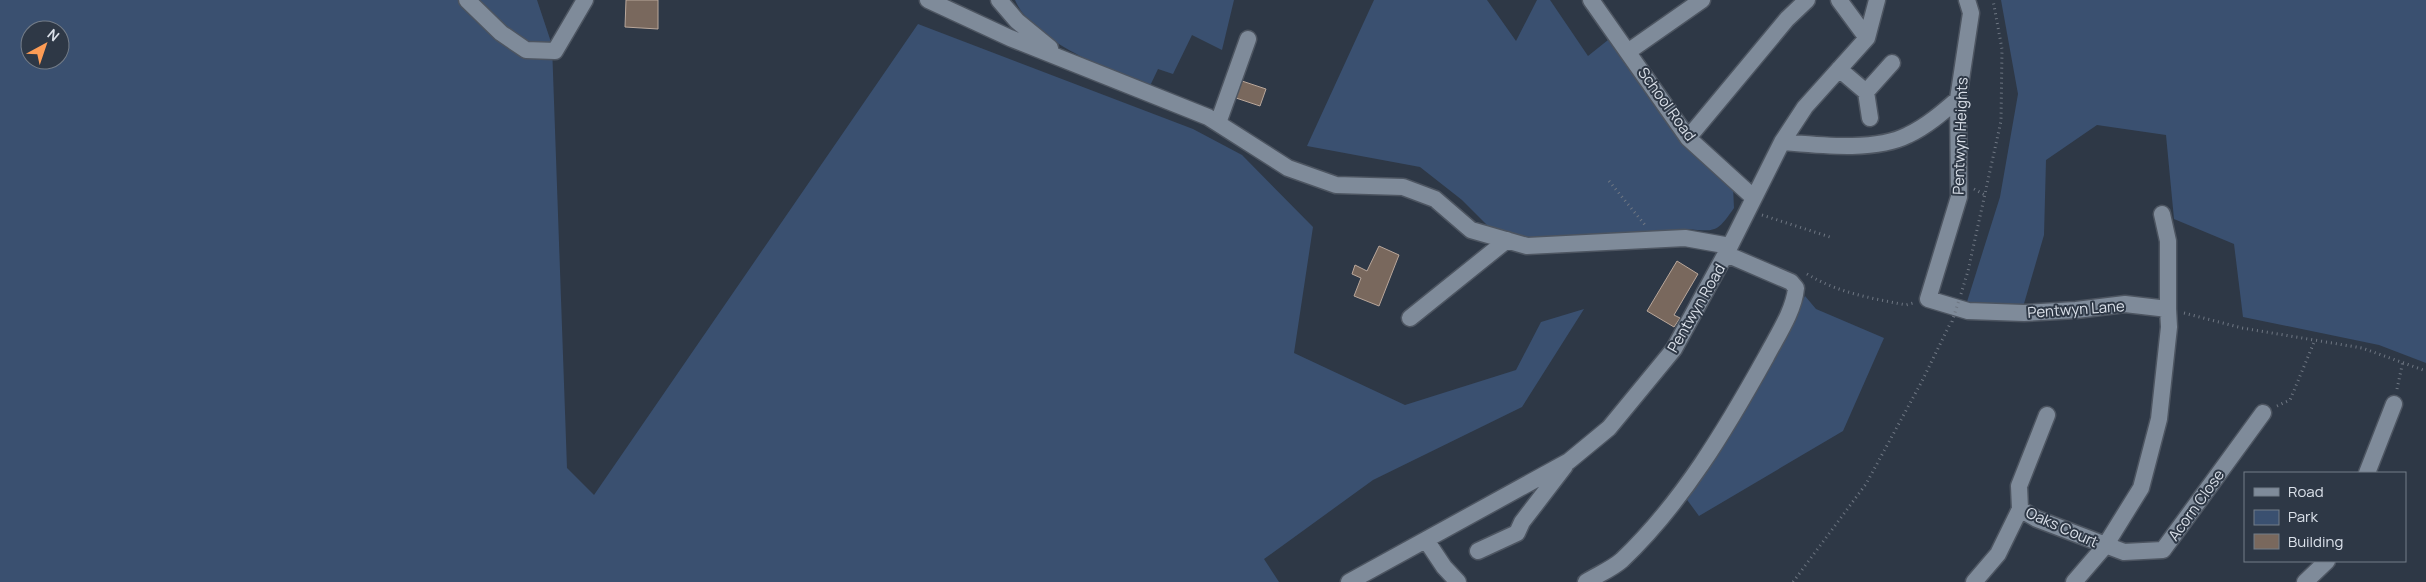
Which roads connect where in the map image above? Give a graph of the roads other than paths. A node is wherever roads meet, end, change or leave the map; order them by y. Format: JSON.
{"nodes":[{"id":1,"x":467,"y":0,"type":"edge"},
{"id":2,"x":585,"y":0,"type":"edge"},
{"id":3,"x":928,"y":0,"type":"edge"},
{"id":4,"x":999,"y":0,"type":"edge"},
{"id":5,"x":1591,"y":0,"type":"edge"},
{"id":6,"x":1702,"y":0,"type":"edge"},
{"id":7,"x":1807,"y":0,"type":"edge"},
{"id":8,"x":1839,"y":0,"type":"edge"},
{"id":9,"x":1877,"y":0,"type":"edge"},
{"id":10,"x":1967,"y":0,"type":"edge"},
{"id":11,"x":1867,"y":38,"type":"junction"},
{"id":12,"x":1248,"y":39,"type":"dead end"},
{"id":13,"x":1629,"y":51,"type":"junction"},
{"id":14,"x":1892,"y":63,"type":"dead end"},
{"id":15,"x":1840,"y":69,"type":"junction"},
{"id":16,"x":1130,"y":87,"type":"junction"},
{"id":17,"x":1866,"y":92,"type":"junction"},
{"id":18,"x":1958,"y":99,"type":"junction"},
{"id":19,"x":1870,"y":118,"type":"dead end"},
{"id":20,"x":1218,"y":123,"type":"junction"},
{"id":21,"x":1688,"y":138,"type":"junction"},
{"id":22,"x":1782,"y":142,"type":"junction"},
{"id":23,"x":1751,"y":205,"type":"junction"},
{"id":24,"x":2162,"y":214,"type":"dead end"},
{"id":25,"x":1507,"y":240,"type":"junction"},
{"id":26,"x":1728,"y":250,"type":"junction"},
{"id":27,"x":1928,"y":299,"type":"joint"},
{"id":28,"x":2168,"y":309,"type":"junction"},
{"id":29,"x":1410,"y":318,"type":"dead end"},
{"id":30,"x":2394,"y":404,"type":"road end"},
{"id":31,"x":2263,"y":413,"type":"road end"},
{"id":32,"x":2047,"y":415,"type":"dead end"},
{"id":33,"x":1569,"y":461,"type":"junction"},
{"id":34,"x":2367,"y":472,"type":"edge"},
{"id":35,"x":2020,"y":508,"type":"junction"},
{"id":36,"x":1426,"y":540,"type":"junction"},
{"id":37,"x":2105,"y":546,"type":"junction"},
{"id":38,"x":1478,"y":552,"type":"dead end"},
{"id":39,"x":2325,"y":562,"type":"edge"},
{"id":40,"x":1349,"y":582,"type":"edge"},
{"id":41,"x":1458,"y":582,"type":"edge"},
{"id":42,"x":1586,"y":582,"type":"edge"},
{"id":43,"x":1974,"y":582,"type":"edge"},
{"id":44,"x":2074,"y":582,"type":"edge"},
{"id":45,"x":2305,"y":582,"type":"edge"}],
"edges":[{"from":1,"to":2,"type":"street"},
{"from":3,"to":16,"type":"street"},
{"from":4,"to":16,"type":"street"},
{"from":5,"to":13,"type":"street","name":"School Road"},
{"from":6,"to":13,"type":"street"},
{"from":7,"to":21,"type":"street"},
{"from":8,"to":11,"type":"street"},
{"from":9,"to":11,"type":"street","name":"Pentwyn Road"},
{"from":10,"to":18,"type":"street","name":"Pentwyn Heights"},
{"from":11,"to":15,"type":"street","name":"Pentwyn Road"},
{"from":12,"to":20,"type":"street"},
{"from":13,"to":21,"type":"street","name":"School Road"},
{"from":14,"to":17,"type":"street"},
{"from":15,"to":17,"type":"street"},
{"from":15,"to":22,"type":"street","name":"Pentwyn Road"},
{"from":16,"to":20,"type":"street"},
{"from":17,"to":19,"type":"street"},
{"from":18,"to":22,"type":"street"},
{"from":18,"to":27,"type":"street","name":"Pentwyn Heights"},
{"from":20,"to":25,"type":"street"},
{"from":21,"to":23,"type":"street","name":"School Road"},
{"from":22,"to":23,"type":"street","name":"Pentwyn Road"},
{"from":23,"to":26,"type":"street","name":"Pentwyn Road"},
{"from":24,"to":28,"type":"street"},
{"from":25,"to":26,"type":"street"},
{"from":25,"to":29,"type":"street"},
{"from":26,"to":33,"type":"street","name":"Pentwyn Road"},
{"from":26,"to":42,"type":"street"},
{"from":27,"to":28,"type":"street","name":"Pentwyn Lane"},
{"from":28,"to":37,"type":"street"},
{"from":30,"to":34,"type":"street"},
{"from":31,"to":37,"type":"street","name":"Acorn Close"},
{"from":32,"to":35,"type":"street","name":"Oaks Court"},
{"from":33,"to":36,"type":"street","name":"Pentwyn Road"},
{"from":33,"to":38,"type":"street"},
{"from":35,"to":37,"type":"street","name":"Oaks Court"},
{"from":35,"to":43,"type":"street","name":"Oaks Court"},
{"from":36,"to":40,"type":"street","name":"Pentwyn Road"},
{"from":36,"to":41,"type":"street"},
{"from":37,"to":44,"type":"street"},
{"from":39,"to":45,"type":"street"}]}
